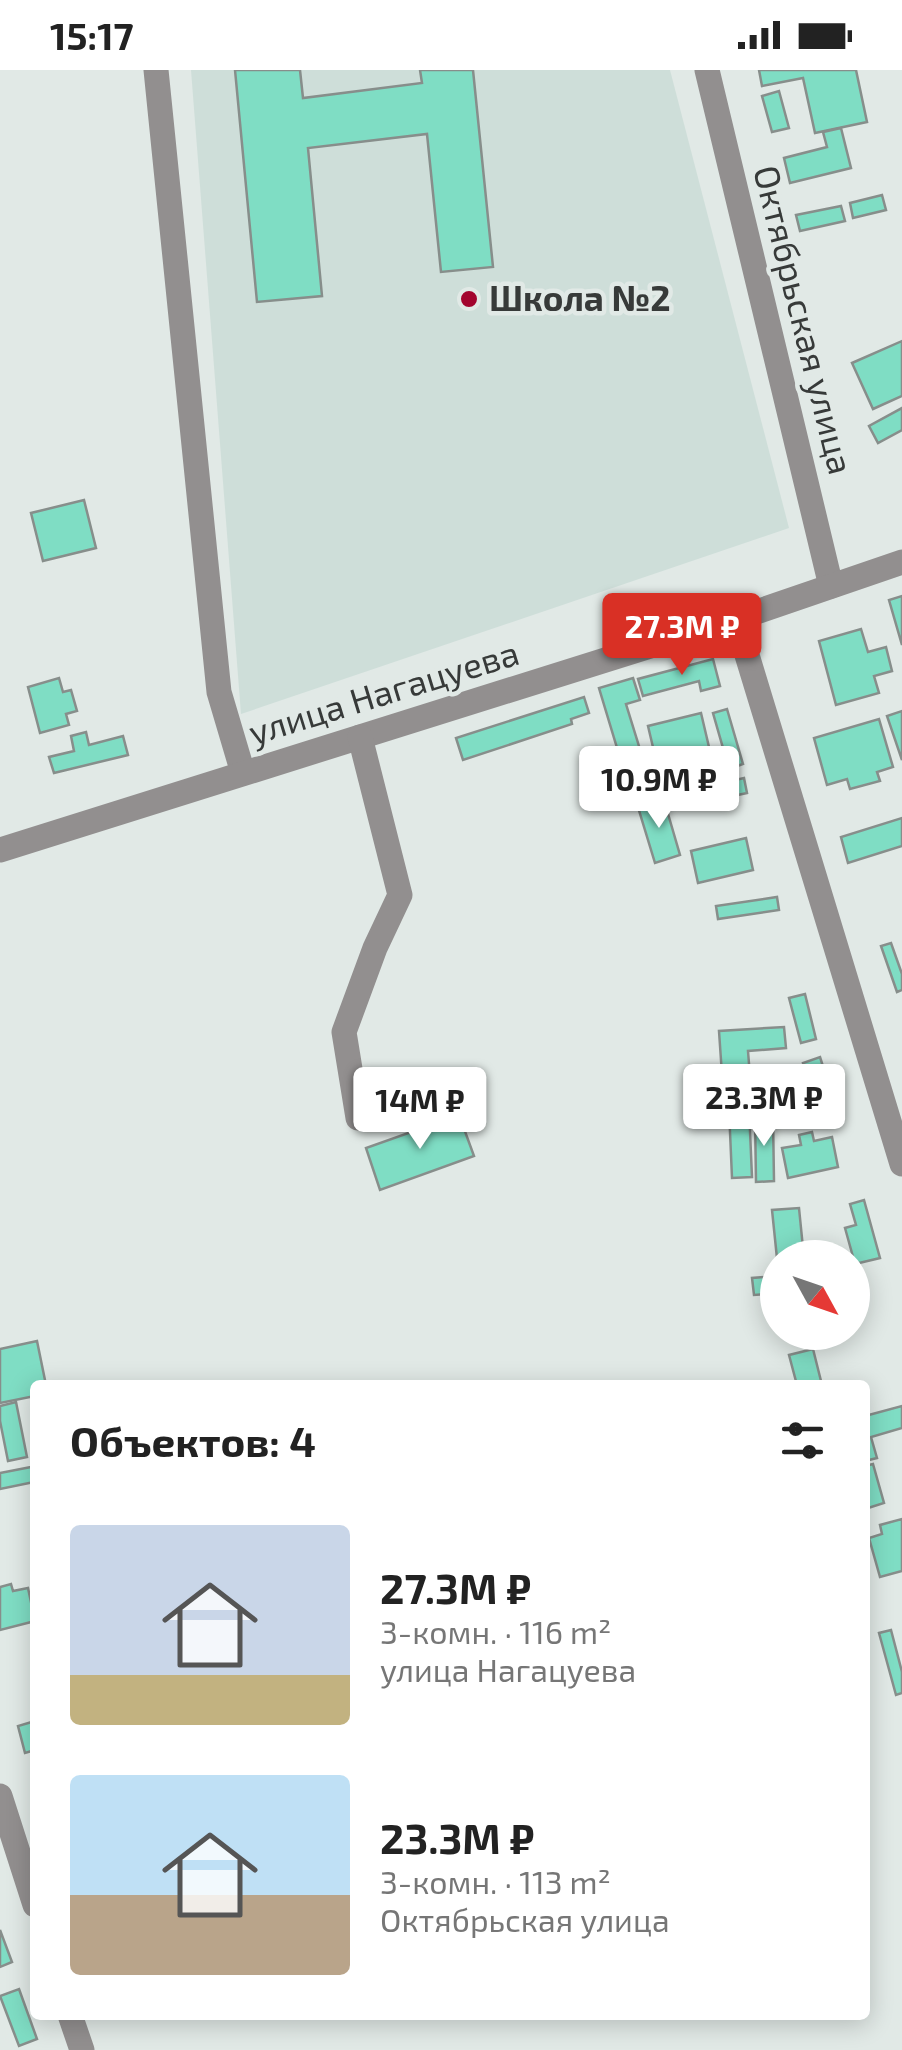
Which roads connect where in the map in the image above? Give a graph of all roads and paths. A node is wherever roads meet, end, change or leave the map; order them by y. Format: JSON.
{"nodes":[{"id":1,"x":156,"y":70,"type":"edge"},
{"id":2,"x":707,"y":70,"type":"edge"},
{"id":3,"x":902,"y":562,"type":"edge"},
{"id":4,"x":831,"y":586,"type":"junction"},
{"id":5,"x":736,"y":619,"type":"junction"},
{"id":6,"x":360,"y":737,"type":"junction"},
{"id":7,"x":243,"y":773,"type":"junction"},
{"id":8,"x":0,"y":850,"type":"edge"},
{"id":9,"x":358,"y":1118,"type":"dead end"},
{"id":10,"x":902,"y":1164,"type":"edge"},
{"id":11,"x":0,"y":1796,"type":"edge"},
{"id":12,"x":30,"y":1889,"type":"edge"},
{"id":13,"x":72,"y":2020,"type":"edge"},
{"id":14,"x":82,"y":2050,"type":"edge"}],
"edges":[{"from":1,"to":7,"type":"street"},
{"from":2,"to":4,"type":"street","name":"Октябрьская улица"},
{"from":3,"to":4,"type":"street","name":"улица Нагацуева"},
{"from":4,"to":5,"type":"street","name":"улица Нагацуева"},
{"from":5,"to":6,"type":"street","name":"улица Нагацуева"},
{"from":5,"to":10,"type":"street"},
{"from":6,"to":7,"type":"street","name":"улица Нагацуева"},
{"from":6,"to":9,"type":"street"},
{"from":7,"to":8,"type":"street","name":"улица Нагацуева"},
{"from":11,"to":12,"type":"street"},
{"from":13,"to":14,"type":"street"}]}
